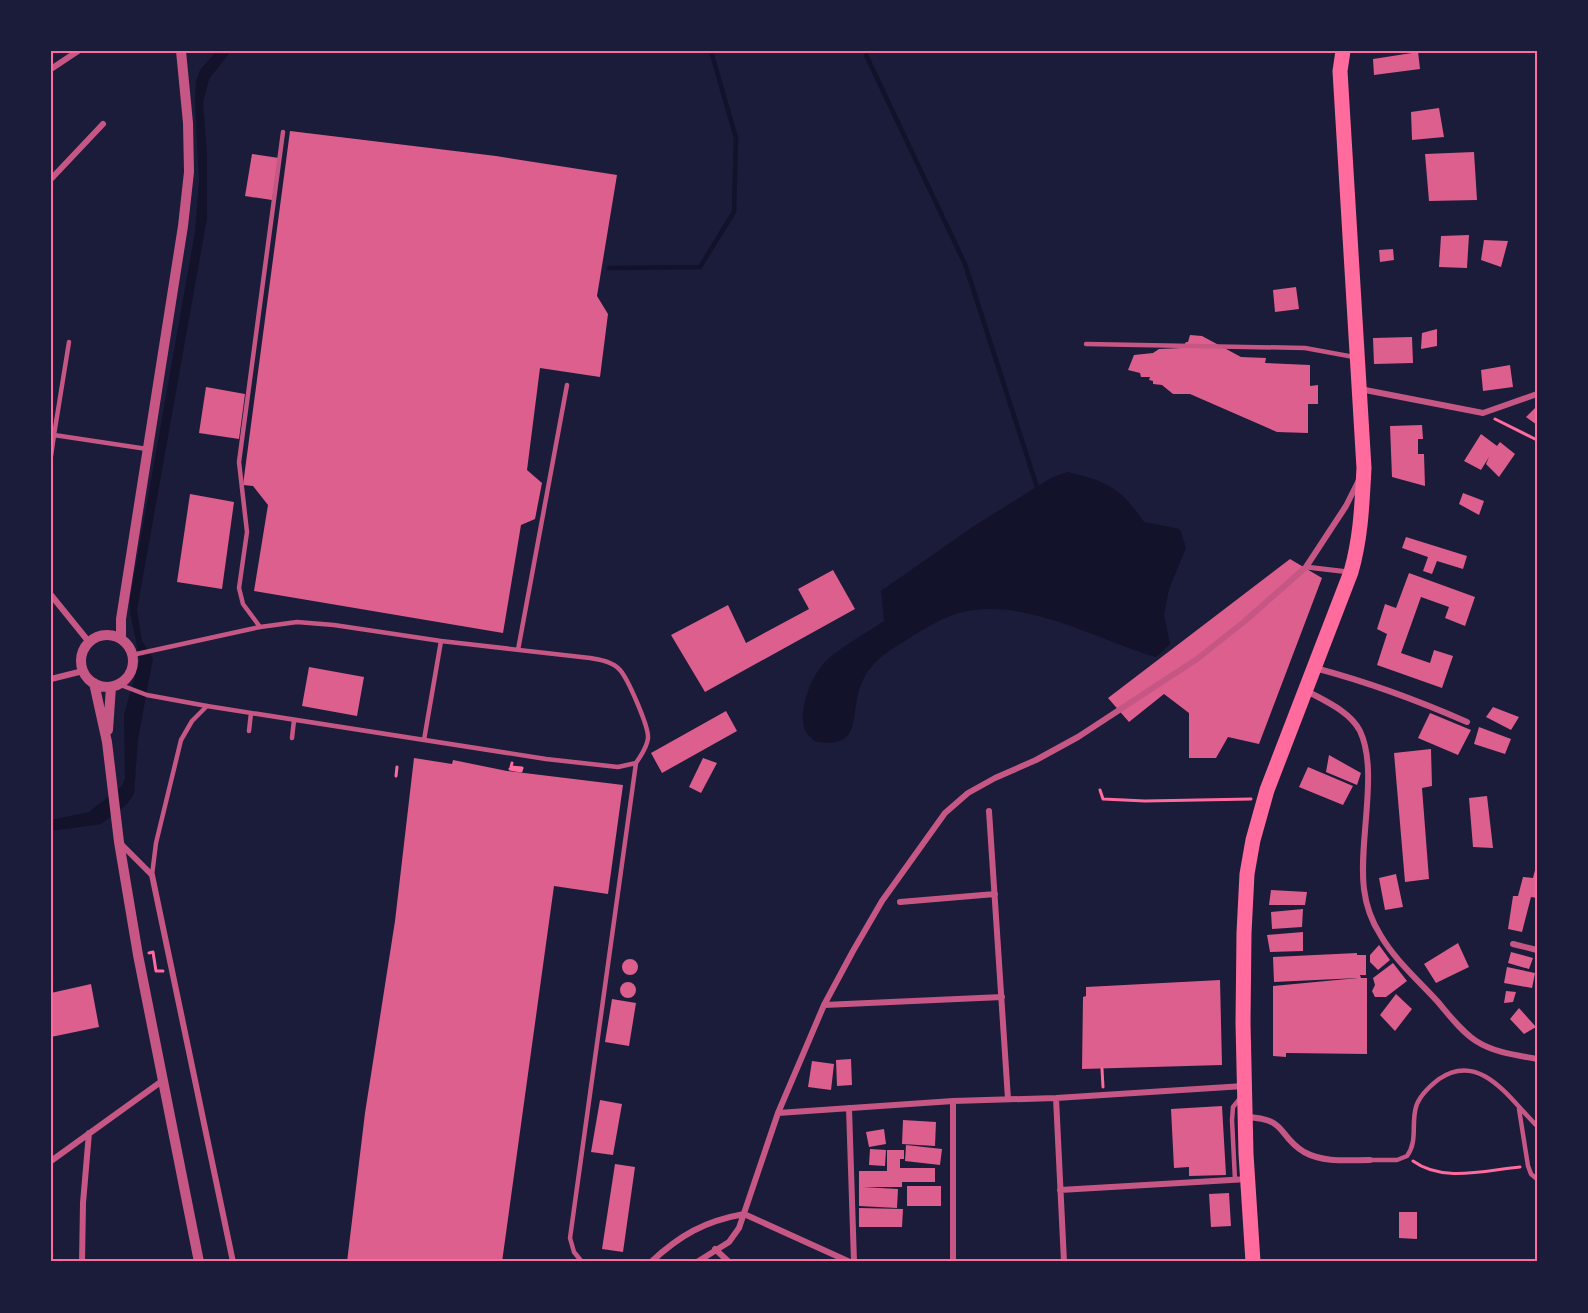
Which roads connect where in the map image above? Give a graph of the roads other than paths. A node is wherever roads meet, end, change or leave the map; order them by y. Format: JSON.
{"nodes":[{"id":1,"x":78,"y":51,"type":"edge"},
{"id":2,"x":181,"y":51,"type":"edge"},
{"id":3,"x":1332,"y":51,"type":"edge"},
{"id":4,"x":1343,"y":51,"type":"edge"},
{"id":5,"x":51,"y":69,"type":"edge"},
{"id":6,"x":1340,"y":71,"type":"junction"},
{"id":7,"x":103,"y":124,"type":"dead end"},
{"id":8,"x":283,"y":132,"type":"dead end"},
{"id":9,"x":51,"y":179,"type":"edge"},
{"id":10,"x":69,"y":342,"type":"dead end"},
{"id":11,"x":1086,"y":344,"type":"dead end"},
{"id":12,"x":1357,"y":358,"type":"junction"},
{"id":13,"x":567,"y":385,"type":"dead end"},
{"id":14,"x":1359,"y":389,"type":"junction"},
{"id":15,"x":1537,"y":394,"type":"edge"},
{"id":16,"x":54,"y":435,"type":"junction"},
{"id":17,"x":147,"y":449,"type":"junction"},
{"id":18,"x":51,"y":456,"type":"edge"},
{"id":19,"x":1364,"y":468,"type":"junction"},
{"id":20,"x":1306,"y":567,"type":"junction"},
{"id":21,"x":1351,"y":572,"type":"junction"},
{"id":22,"x":51,"y":595,"type":"edge"},
{"id":23,"x":121,"y":619,"type":"junction"},
{"id":24,"x":260,"y":627,"type":"junction"},
{"id":25,"x":109,"y":635,"type":"junction"},
{"id":26,"x":121,"y":639,"type":"junction"},
{"id":27,"x":441,"y":641,"type":"junction"},
{"id":28,"x":89,"y":642,"type":"junction"},
{"id":29,"x":518,"y":650,"type":"junction"},
{"id":30,"x":135,"y":655,"type":"junction"},
{"id":31,"x":1314,"y":667,"type":"junction"},
{"id":32,"x":83,"y":670,"type":"junction"},
{"id":33,"x":51,"y":679,"type":"edge"},
{"id":34,"x":94,"y":683,"type":"junction"},
{"id":35,"x":115,"y":686,"type":"junction"},
{"id":36,"x":1305,"y":689,"type":"junction"},
{"id":37,"x":207,"y":706,"type":"junction"},
{"id":38,"x":251,"y":713,"type":"junction"},
{"id":39,"x":294,"y":720,"type":"junction"},
{"id":40,"x":1467,"y":722,"type":"dead end"},
{"id":41,"x":249,"y":731,"type":"dead end"},
{"id":42,"x":292,"y":738,"type":"dead end"},
{"id":43,"x":424,"y":740,"type":"junction"},
{"id":44,"x":107,"y":742,"type":"junction"},
{"id":45,"x":636,"y":763,"type":"junction"},
{"id":46,"x":989,"y":811,"type":"dead end"},
{"id":47,"x":119,"y":842,"type":"junction"},
{"id":48,"x":152,"y":875,"type":"junction"},
{"id":49,"x":995,"y":894,"type":"junction"},
{"id":50,"x":900,"y":902,"type":"dead end"},
{"id":51,"x":1513,"y":944,"type":"dead end"},
{"id":52,"x":1537,"y":950,"type":"edge"},
{"id":53,"x":1002,"y":997,"type":"junction"},
{"id":54,"x":825,"y":1005,"type":"junction"},
{"id":55,"x":1537,"y":1059,"type":"edge"},
{"id":56,"x":162,"y":1081,"type":"junction"},
{"id":57,"x":1244,"y":1090,"type":"junction"},
{"id":58,"x":1056,"y":1098,"type":"junction"},
{"id":59,"x":1008,"y":1099,"type":"junction"},
{"id":60,"x":953,"y":1101,"type":"junction"},
{"id":61,"x":849,"y":1108,"type":"junction"},
{"id":62,"x":1519,"y":1109,"type":"junction"},
{"id":63,"x":778,"y":1113,"type":"junction"},
{"id":64,"x":1245,"y":1117,"type":"junction"},
{"id":65,"x":1537,"y":1126,"type":"edge"},
{"id":66,"x":89,"y":1133,"type":"junction"},
{"id":67,"x":1370,"y":1160,"type":"joint"},
{"id":68,"x":51,"y":1161,"type":"edge"},
{"id":69,"x":1537,"y":1179,"type":"edge"},
{"id":70,"x":1242,"y":1180,"type":"junction"},
{"id":71,"x":1060,"y":1190,"type":"junction"},
{"id":72,"x":744,"y":1214,"type":"junction"},
{"id":73,"x":715,"y":1249,"type":"junction"},
{"id":74,"x":82,"y":1262,"type":"edge"},
{"id":75,"x":200,"y":1262,"type":"edge"},
{"id":76,"x":233,"y":1262,"type":"edge"},
{"id":77,"x":582,"y":1262,"type":"edge"},
{"id":78,"x":651,"y":1262,"type":"edge"},
{"id":79,"x":697,"y":1262,"type":"edge"},
{"id":80,"x":729,"y":1262,"type":"edge"},
{"id":81,"x":852,"y":1262,"type":"edge"},
{"id":82,"x":953,"y":1262,"type":"edge"},
{"id":83,"x":1064,"y":1262,"type":"edge"},
{"id":84,"x":1253,"y":1262,"type":"edge"}],
"edges":[{"from":1,"to":5,"type":"street"},
{"from":2,"to":17,"type":"street"},
{"from":3,"to":6,"type":"main road"},
{"from":4,"to":6,"type":"main road"},
{"from":6,"to":12,"type":"main road"},
{"from":7,"to":9,"type":"street"},
{"from":8,"to":24,"type":"lane"},
{"from":10,"to":16,"type":"lane"},
{"from":11,"to":12,"type":"lane"},
{"from":12,"to":14,"type":"main road"},
{"from":13,"to":29,"type":"lane"},
{"from":14,"to":15,"type":"street"},
{"from":14,"to":19,"type":"main road"},
{"from":16,"to":17,"type":"lane"},
{"from":16,"to":18,"type":"lane"},
{"from":17,"to":23,"type":"street"},
{"from":19,"to":20,"type":"street"},
{"from":19,"to":21,"type":"main road"},
{"from":20,"to":21,"type":"street"},
{"from":20,"to":54,"type":"street"},
{"from":21,"to":31,"type":"main road"},
{"from":22,"to":28,"type":"street"},
{"from":23,"to":25,"type":"street"},
{"from":23,"to":26,"type":"street"},
{"from":24,"to":27,"type":"lane"},
{"from":24,"to":30,"type":"lane"},
{"from":25,"to":26,"type":"street"},
{"from":25,"to":28,"type":"street"},
{"from":26,"to":30,"type":"street"},
{"from":27,"to":29,"type":"lane"},
{"from":27,"to":43,"type":"lane"},
{"from":28,"to":32,"type":"street"},
{"from":29,"to":45,"type":"lane"},
{"from":30,"to":35,"type":"street"},
{"from":31,"to":36,"type":"main road"},
{"from":31,"to":40,"type":"street"},
{"from":32,"to":33,"type":"street"},
{"from":32,"to":34,"type":"street"},
{"from":34,"to":35,"type":"street"},
{"from":34,"to":44,"type":"street"},
{"from":35,"to":37,"type":"lane"},
{"from":35,"to":44,"type":"street"},
{"from":36,"to":55,"type":"street"},
{"from":36,"to":57,"type":"main road"},
{"from":37,"to":38,"type":"lane"},
{"from":37,"to":48,"type":"lane"},
{"from":38,"to":39,"type":"lane"},
{"from":38,"to":41,"type":"lane"},
{"from":39,"to":42,"type":"lane"},
{"from":39,"to":43,"type":"lane"},
{"from":43,"to":45,"type":"lane"},
{"from":44,"to":47,"type":"street"},
{"from":45,"to":77,"type":"lane"},
{"from":46,"to":49,"type":"street"},
{"from":47,"to":48,"type":"street"},
{"from":47,"to":56,"type":"street"},
{"from":48,"to":76,"type":"street"},
{"from":49,"to":50,"type":"street"},
{"from":49,"to":53,"type":"street"},
{"from":51,"to":52,"type":"street"},
{"from":53,"to":54,"type":"street"},
{"from":53,"to":59,"type":"street"},
{"from":54,"to":63,"type":"street"},
{"from":56,"to":66,"type":"street"},
{"from":56,"to":75,"type":"street"},
{"from":57,"to":58,"type":"street"},
{"from":57,"to":64,"type":"main road"},
{"from":57,"to":70,"type":"lane"},
{"from":58,"to":59,"type":"street"},
{"from":58,"to":71,"type":"street"},
{"from":59,"to":60,"type":"street"},
{"from":60,"to":61,"type":"street"},
{"from":60,"to":82,"type":"street"},
{"from":61,"to":63,"type":"street"},
{"from":61,"to":81,"type":"street"},
{"from":62,"to":65,"type":"lane"},
{"from":62,"to":67,"type":"lane"},
{"from":62,"to":69,"type":"lane"},
{"from":63,"to":72,"type":"street"},
{"from":64,"to":67,"type":"street"},
{"from":64,"to":70,"type":"main road"},
{"from":66,"to":68,"type":"street"},
{"from":66,"to":74,"type":"street"},
{"from":70,"to":71,"type":"street"},
{"from":70,"to":84,"type":"main road"},
{"from":71,"to":83,"type":"street"},
{"from":72,"to":73,"type":"street"},
{"from":72,"to":78,"type":"street"},
{"from":72,"to":81,"type":"street"},
{"from":73,"to":79,"type":"street"},
{"from":73,"to":80,"type":"street"}]}
